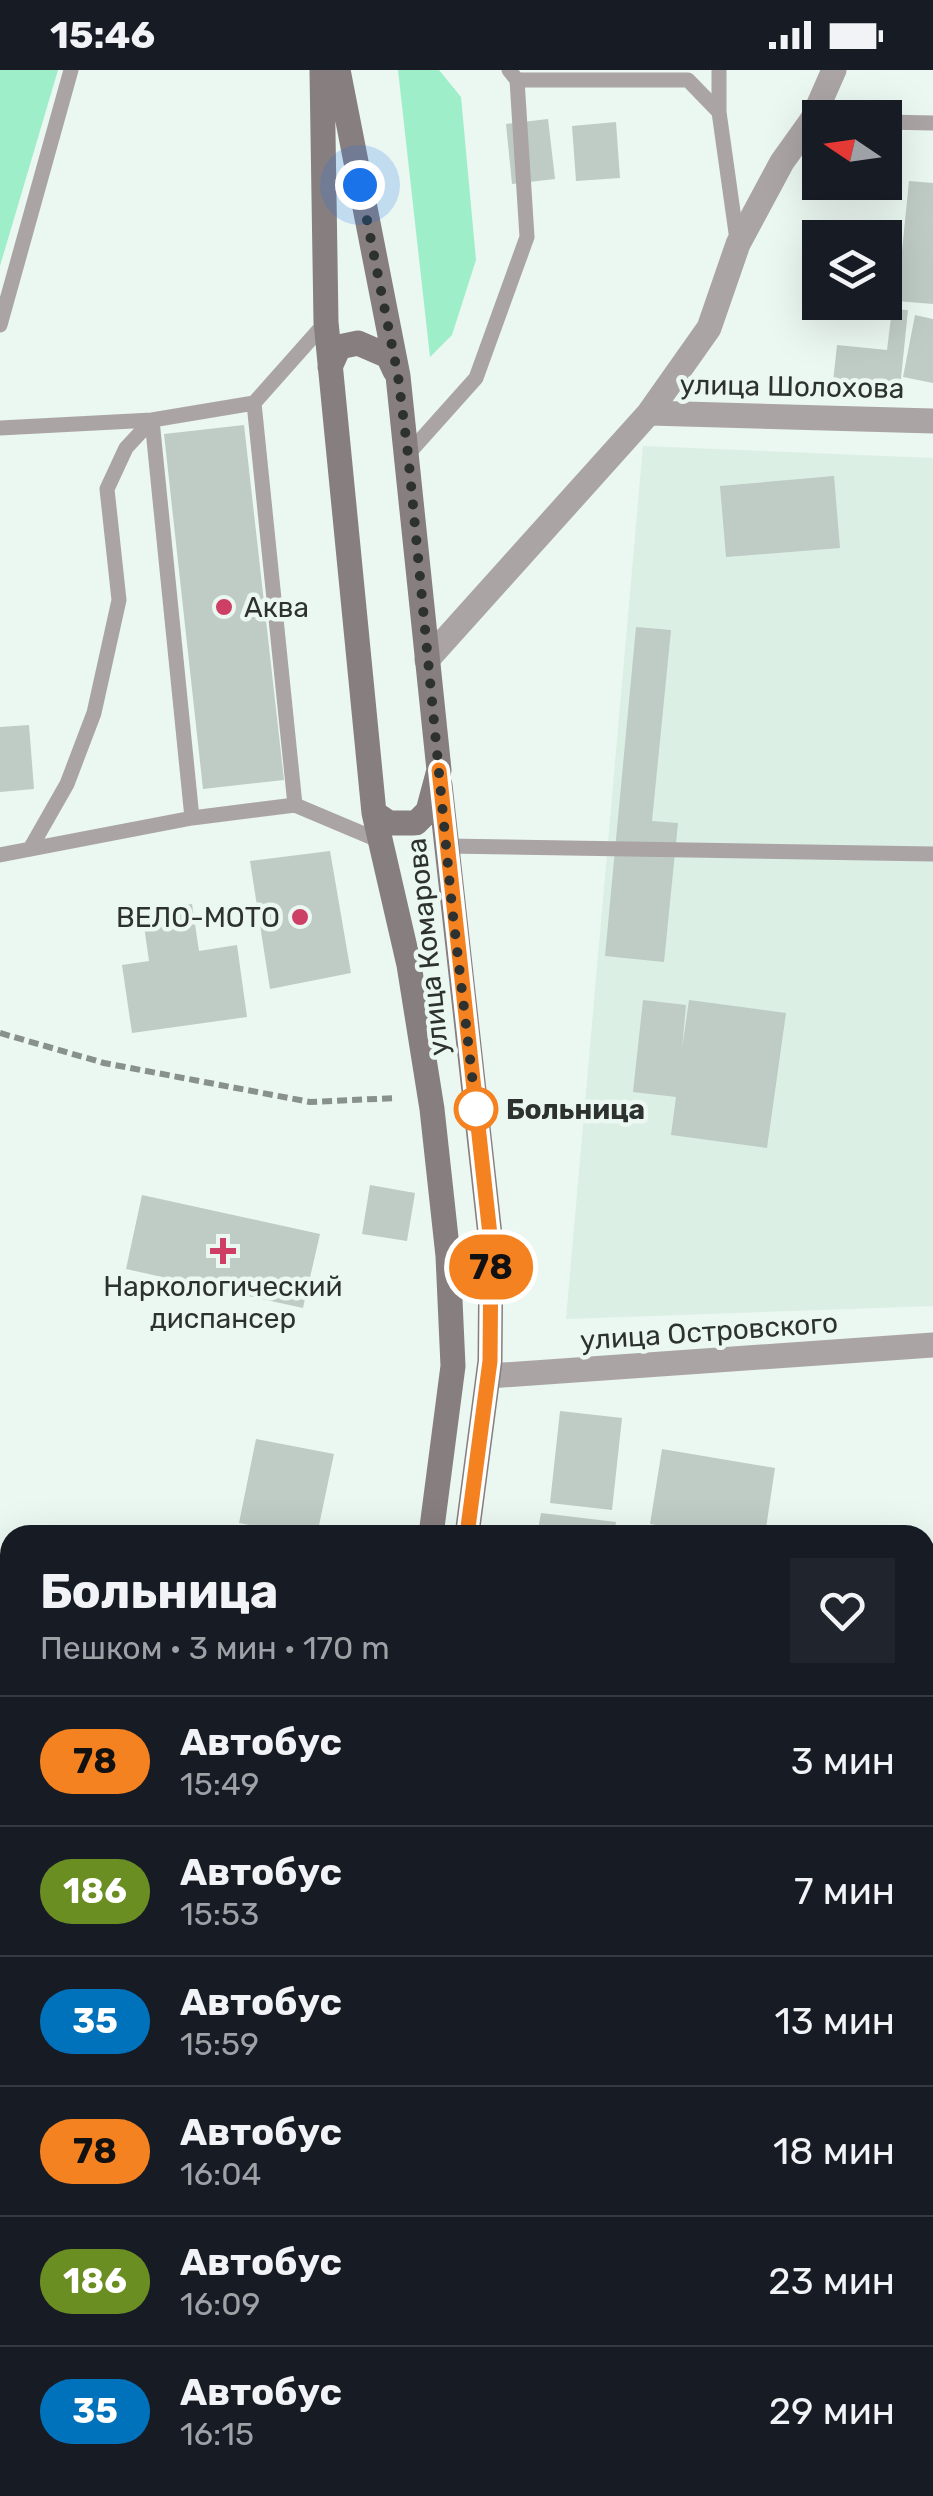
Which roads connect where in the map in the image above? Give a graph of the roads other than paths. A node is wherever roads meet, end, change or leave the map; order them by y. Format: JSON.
{"nodes":[{"id":1,"x":71,"y":70,"type":"edge"},
{"id":2,"x":322,"y":70,"type":"edge"},
{"id":3,"x":338,"y":70,"type":"edge"},
{"id":4,"x":719,"y":70,"type":"edge"},
{"id":5,"x":834,"y":70,"type":"edge"},
{"id":6,"x":513,"y":75,"type":"edge"},
{"id":7,"x":823,"y":100,"type":"edge"},
{"id":8,"x":719,"y":112,"type":"junction"},
{"id":9,"x":902,"y":122,"type":"edge"},
{"id":10,"x":933,"y":123,"type":"edge"},
{"id":11,"x":802,"y":137,"type":"edge"},
{"id":12,"x":738,"y":244,"type":"junction"},
{"id":13,"x":326,"y":322,"type":"junction"},
{"id":14,"x":0,"y":325,"type":"edge"},
{"id":15,"x":330,"y":367,"type":"junction"},
{"id":16,"x":398,"y":376,"type":"junction"},
{"id":17,"x":254,"y":403,"type":"junction"},
{"id":18,"x":648,"y":413,"type":"junction"},
{"id":19,"x":152,"y":420,"type":"junction"},
{"id":20,"x":933,"y":421,"type":"edge"},
{"id":21,"x":0,"y":428,"type":"edge"},
{"id":22,"x":408,"y":454,"type":"junction"},
{"id":23,"x":428,"y":660,"type":"junction"},
{"id":24,"x":439,"y":770,"type":"junction"},
{"id":25,"x":295,"y":805,"type":"junction"},
{"id":26,"x":374,"y":814,"type":"junction"},
{"id":27,"x":192,"y":818,"type":"junction"},
{"id":28,"x":378,"y":840,"type":"junction"},
{"id":29,"x":446,"y":846,"type":"junction"},
{"id":30,"x":30,"y":849,"type":"junction"},
{"id":31,"x":0,"y":854,"type":"edge"},
{"id":32,"x":933,"y":854,"type":"edge"},
{"id":33,"x":933,"y":1345,"type":"edge"},
{"id":34,"x":488,"y":1376,"type":"junction"},
{"id":35,"x":431,"y":1525,"type":"edge"},
{"id":36,"x":468,"y":1525,"type":"edge"}],
"edges":[{"from":1,"to":14,"type":"lane"},
{"from":2,"to":13,"type":"street"},
{"from":3,"to":16,"type":"street","name":"улица Комарова"},
{"from":4,"to":8,"type":"lane"},
{"from":5,"to":7,"type":"street"},
{"from":6,"to":8,"type":"lane"},
{"from":6,"to":22,"type":"lane"},
{"from":8,"to":12,"type":"lane"},
{"from":9,"to":10,"type":"lane"},
{"from":11,"to":12,"type":"street"},
{"from":12,"to":18,"type":"street"},
{"from":13,"to":15,"type":"street"},
{"from":13,"to":17,"type":"lane"},
{"from":15,"to":16,"type":"street"},
{"from":15,"to":26,"type":"street"},
{"from":16,"to":22,"type":"street","name":"улица Комарова"},
{"from":17,"to":19,"type":"lane"},
{"from":17,"to":25,"type":"lane"},
{"from":18,"to":20,"type":"street","name":"улица Шолохова"},
{"from":18,"to":23,"type":"street"},
{"from":19,"to":21,"type":"lane"},
{"from":19,"to":27,"type":"lane"},
{"from":19,"to":30,"type":"lane"},
{"from":22,"to":23,"type":"street","name":"улица Комарова"},
{"from":23,"to":24,"type":"street","name":"улица Комарова"},
{"from":24,"to":26,"type":"street"},
{"from":24,"to":29,"type":"street","name":"улица Комарова"},
{"from":25,"to":27,"type":"lane"},
{"from":25,"to":28,"type":"lane"},
{"from":26,"to":28,"type":"street"},
{"from":27,"to":30,"type":"lane"},
{"from":28,"to":35,"type":"street"},
{"from":29,"to":32,"type":"lane"},
{"from":29,"to":34,"type":"street","name":"улица Комарова"},
{"from":30,"to":31,"type":"lane"},
{"from":33,"to":34,"type":"street","name":"улица Островского"},
{"from":34,"to":36,"type":"street","name":"улица Комарова"}]}
